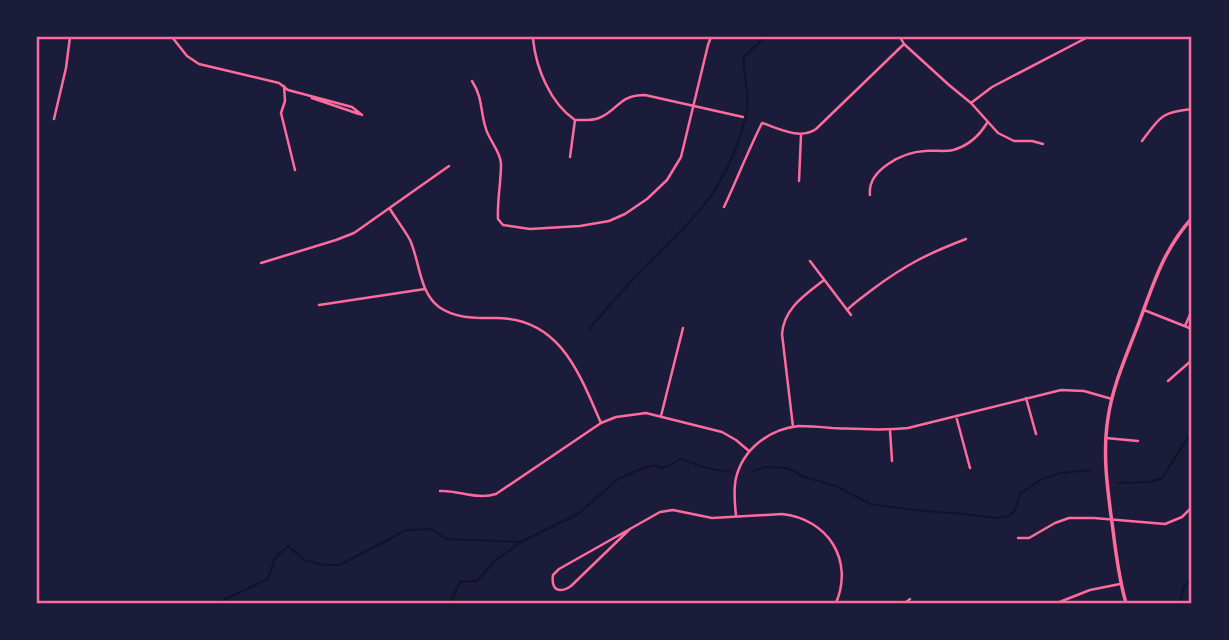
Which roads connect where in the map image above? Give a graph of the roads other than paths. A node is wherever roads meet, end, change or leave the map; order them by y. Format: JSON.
{"nodes":[{"id":1,"x":70,"y":37,"type":"edge"},
{"id":2,"x":172,"y":37,"type":"edge"},
{"id":3,"x":527,"y":37,"type":"edge"},
{"id":4,"x":711,"y":37,"type":"edge"},
{"id":5,"x":900,"y":37,"type":"edge"},
{"id":6,"x":1088,"y":37,"type":"edge"},
{"id":7,"x":534,"y":38,"type":"edge"},
{"id":8,"x":904,"y":44,"type":"junction"},
{"id":9,"x":472,"y":81,"type":"dead end"},
{"id":10,"x":284,"y":86,"type":"junction"},
{"id":11,"x":971,"y":103,"type":"junction"},
{"id":12,"x":693,"y":106,"type":"junction"},
{"id":13,"x":1192,"y":109,"type":"edge"},
{"id":14,"x":362,"y":116,"type":"dead end"},
{"id":15,"x":743,"y":117,"type":"dead end"},
{"id":16,"x":54,"y":118,"type":"dead end"},
{"id":17,"x":575,"y":120,"type":"junction"},
{"id":18,"x":988,"y":122,"type":"junction"},
{"id":19,"x":801,"y":135,"type":"junction"},
{"id":20,"x":1142,"y":141,"type":"dead end"},
{"id":21,"x":1043,"y":144,"type":"dead end"},
{"id":22,"x":570,"y":157,"type":"dead end"},
{"id":23,"x":449,"y":166,"type":"dead end"},
{"id":24,"x":295,"y":170,"type":"dead end"},
{"id":25,"x":799,"y":181,"type":"dead end"},
{"id":26,"x":870,"y":195,"type":"dead end"},
{"id":27,"x":723,"y":208,"type":"dead end"},
{"id":28,"x":390,"y":209,"type":"junction"},
{"id":29,"x":1192,"y":218,"type":"edge"},
{"id":30,"x":966,"y":239,"type":"dead end"},
{"id":31,"x":810,"y":261,"type":"dead end"},
{"id":32,"x":261,"y":263,"type":"dead end"},
{"id":33,"x":824,"y":280,"type":"junction"},
{"id":34,"x":425,"y":289,"type":"junction"},
{"id":35,"x":319,"y":305,"type":"dead end"},
{"id":36,"x":847,"y":310,"type":"junction"},
{"id":37,"x":1144,"y":310,"type":"junction"},
{"id":38,"x":1192,"y":310,"type":"edge"},
{"id":39,"x":851,"y":315,"type":"dead end"},
{"id":40,"x":1185,"y":326,"type":"junction"},
{"id":41,"x":683,"y":328,"type":"dead end"},
{"id":42,"x":1192,"y":329,"type":"edge"},
{"id":43,"x":1192,"y":360,"type":"edge"},
{"id":44,"x":1168,"y":381,"type":"dead end"},
{"id":45,"x":1027,"y":398,"type":"junction"},
{"id":46,"x":1112,"y":399,"type":"junction"},
{"id":47,"x":661,"y":416,"type":"junction"},
{"id":48,"x":956,"y":416,"type":"junction"},
{"id":49,"x":601,"y":423,"type":"junction"},
{"id":50,"x":793,"y":427,"type":"junction"},
{"id":51,"x":890,"y":430,"type":"junction"},
{"id":52,"x":1036,"y":434,"type":"dead end"},
{"id":53,"x":1106,"y":438,"type":"junction"},
{"id":54,"x":1138,"y":441,"type":"dead end"},
{"id":55,"x":749,"y":451,"type":"junction"},
{"id":56,"x":892,"y":461,"type":"dead end"},
{"id":57,"x":970,"y":468,"type":"dead end"},
{"id":58,"x":440,"y":491,"type":"dead end"},
{"id":59,"x":1192,"y":507,"type":"edge"},
{"id":60,"x":736,"y":517,"type":"junction"},
{"id":61,"x":1111,"y":519,"type":"junction"},
{"id":62,"x":630,"y":529,"type":"junction"},
{"id":63,"x":1018,"y":538,"type":"dead end"},
{"id":64,"x":1120,"y":584,"type":"junction"},
{"id":65,"x":910,"y":599,"type":"dead end"},
{"id":66,"x":836,"y":603,"type":"edge"},
{"id":67,"x":905,"y":603,"type":"edge"},
{"id":68,"x":1057,"y":603,"type":"edge"},
{"id":69,"x":1126,"y":603,"type":"edge"}],
"edges":[{"from":1,"to":16,"type":"street"},
{"from":2,"to":10,"type":"street"},
{"from":3,"to":7,"type":"street"},
{"from":4,"to":12,"type":"street"},
{"from":5,"to":8,"type":"street"},
{"from":6,"to":11,"type":"street"},
{"from":7,"to":17,"type":"street"},
{"from":8,"to":11,"type":"street"},
{"from":8,"to":19,"type":"street"},
{"from":9,"to":12,"type":"street"},
{"from":10,"to":14,"type":"street"},
{"from":10,"to":24,"type":"street"},
{"from":11,"to":18,"type":"street"},
{"from":12,"to":15,"type":"street"},
{"from":12,"to":17,"type":"street"},
{"from":13,"to":20,"type":"street"},
{"from":17,"to":22,"type":"street"},
{"from":18,"to":21,"type":"street"},
{"from":18,"to":26,"type":"street"},
{"from":19,"to":25,"type":"street"},
{"from":19,"to":27,"type":"street"},
{"from":23,"to":28,"type":"street"},
{"from":28,"to":32,"type":"street"},
{"from":28,"to":34,"type":"street"},
{"from":29,"to":37,"type":"street"},
{"from":30,"to":36,"type":"street"},
{"from":31,"to":33,"type":"street"},
{"from":33,"to":36,"type":"street"},
{"from":33,"to":50,"type":"street"},
{"from":34,"to":35,"type":"street"},
{"from":34,"to":49,"type":"street"},
{"from":36,"to":39,"type":"street"},
{"from":37,"to":40,"type":"street"},
{"from":37,"to":46,"type":"street"},
{"from":38,"to":40,"type":"street"},
{"from":40,"to":42,"type":"street"},
{"from":41,"to":47,"type":"street"},
{"from":43,"to":44,"type":"street"},
{"from":45,"to":46,"type":"street"},
{"from":45,"to":48,"type":"street"},
{"from":45,"to":52,"type":"street"},
{"from":46,"to":53,"type":"street"},
{"from":47,"to":49,"type":"street"},
{"from":47,"to":55,"type":"street"},
{"from":48,"to":51,"type":"street"},
{"from":48,"to":57,"type":"street"},
{"from":49,"to":58,"type":"street"},
{"from":50,"to":51,"type":"street"},
{"from":50,"to":55,"type":"street"},
{"from":51,"to":56,"type":"street"},
{"from":53,"to":54,"type":"street"},
{"from":53,"to":61,"type":"street"},
{"from":55,"to":60,"type":"street"},
{"from":59,"to":61,"type":"street"},
{"from":60,"to":62,"type":"street"},
{"from":60,"to":66,"type":"street"},
{"from":61,"to":63,"type":"street"},
{"from":61,"to":64,"type":"street"},
{"from":62,"to":62,"type":"street"},
{"from":64,"to":68,"type":"street"},
{"from":64,"to":69,"type":"street"},
{"from":65,"to":67,"type":"street"}]}
